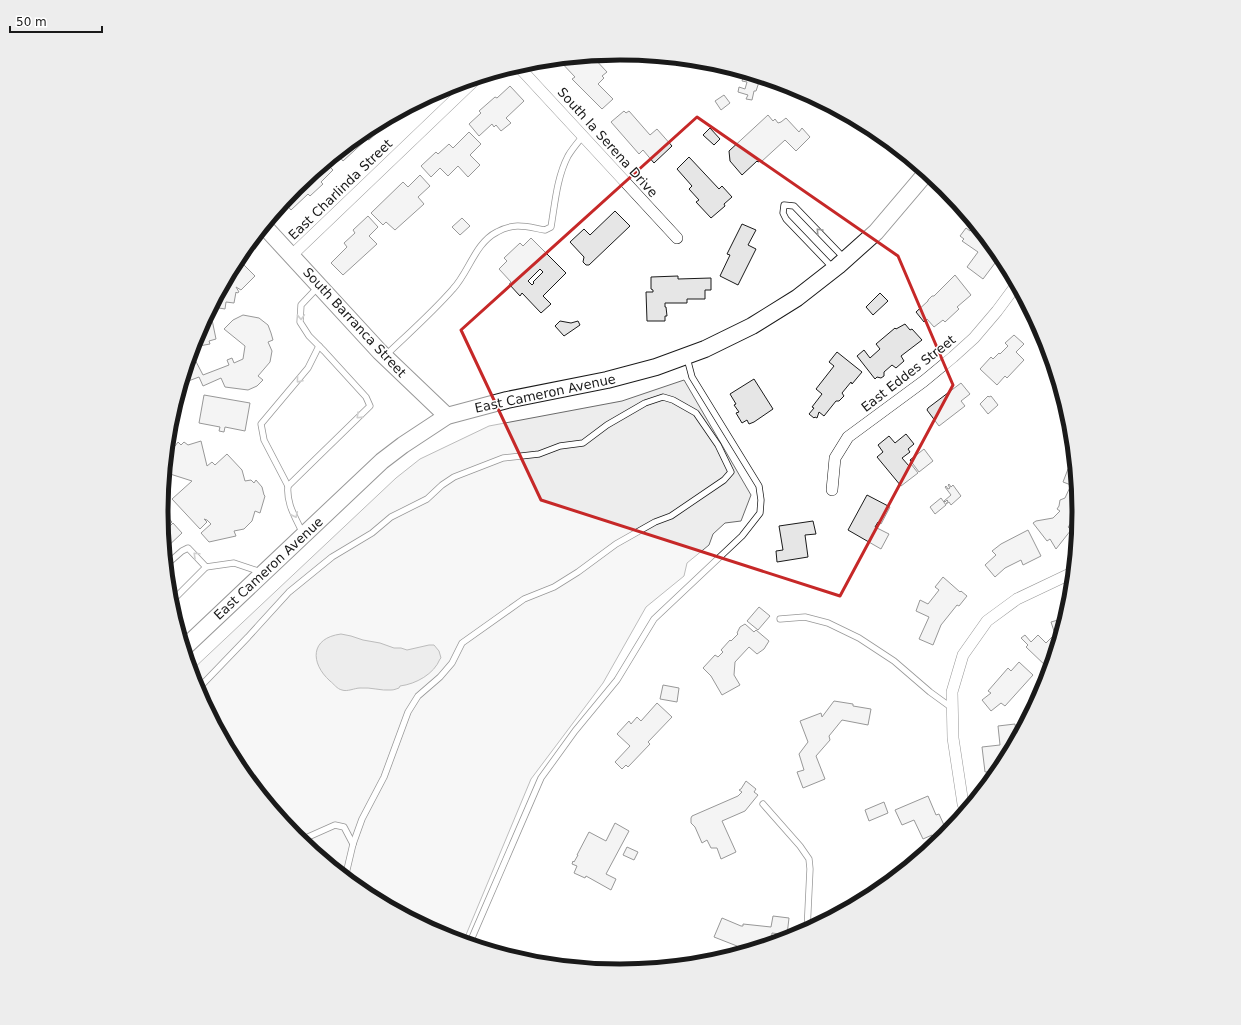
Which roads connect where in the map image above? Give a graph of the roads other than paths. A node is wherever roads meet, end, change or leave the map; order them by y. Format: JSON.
{"nodes":[{"id":1,"x":523,"y":71,"type":"edge"},
{"id":2,"x":468,"y":86,"type":"edge"},
{"id":3,"x":583,"y":136,"type":"junction"},
{"id":4,"x":923,"y":176,"type":"edge"},
{"id":5,"x":268,"y":230,"type":"edge"},
{"id":6,"x":677,"y":238,"type":"dead end"},
{"id":7,"x":292,"y":255,"type":"junction"},
{"id":8,"x":840,"y":264,"type":"junction"},
{"id":9,"x":320,"y":285,"type":"junction"},
{"id":10,"x":1013,"y":289,"type":"edge"},
{"id":11,"x":320,"y":346,"type":"junction"},
{"id":12,"x":385,"y":356,"type":"junction"},
{"id":13,"x":686,"y":356,"type":"junction"},
{"id":14,"x":447,"y":416,"type":"junction"},
{"id":15,"x":288,"y":486,"type":"junction"},
{"id":16,"x":832,"y":490,"type":"dead end"},
{"id":17,"x":304,"y":534,"type":"junction"},
{"id":18,"x":171,"y":561,"type":"edge"},
{"id":19,"x":206,"y":567,"type":"junction"},
{"id":20,"x":263,"y":573,"type":"junction"},
{"id":21,"x":1069,"y":575,"type":"edge"},
{"id":22,"x":176,"y":596,"type":"edge"},
{"id":23,"x":780,"y":619,"type":"dead end"},
{"id":24,"x":188,"y":645,"type":"edge"},
{"id":25,"x":202,"y":685,"type":"edge"},
{"id":26,"x":952,"y":708,"type":"junction"},
{"id":27,"x":763,"y":804,"type":"dead end"},
{"id":28,"x":964,"y":807,"type":"edge"},
{"id":29,"x":306,"y":837,"type":"edge"},
{"id":30,"x":353,"y":844,"type":"junction"},
{"id":31,"x":346,"y":872,"type":"edge"},
{"id":32,"x":807,"y":925,"type":"edge"},
{"id":33,"x":471,"y":940,"type":"edge"}],
"edges":[{"from":1,"to":3,"type":"street","name":"South la Serena Drive"},
{"from":2,"to":7,"type":"street","name":"East Charlinda Street"},
{"from":3,"to":6,"type":"street","name":"South la Serena Drive"},
{"from":3,"to":12,"type":"lane"},
{"from":4,"to":8,"type":"main road","name":"East Cameron Avenue"},
{"from":5,"to":7,"type":"main road","name":"South Barranca Street"},
{"from":7,"to":9,"type":"main road","name":"South Barranca Street"},
{"from":8,"to":8,"type":"lane","one_way":true},
{"from":8,"to":13,"type":"main road","name":"East Cameron Avenue"},
{"from":9,"to":11,"type":"lane","one_way":true},
{"from":9,"to":12,"type":"main road","name":"South Barranca Street"},
{"from":10,"to":16,"type":"street","name":"East Eddes Street"},
{"from":11,"to":15,"type":"lane","one_way":true},
{"from":11,"to":15,"type":"lane","one_way":true},
{"from":12,"to":14,"type":"main road","name":"South Barranca Street"},
{"from":13,"to":14,"type":"main road","name":"East Cameron Avenue"},
{"from":13,"to":33,"type":"lane"},
{"from":14,"to":17,"type":"main road","name":"East Cameron Avenue"},
{"from":15,"to":17,"type":"lane","one_way":true},
{"from":17,"to":20,"type":"main road","name":"East Cameron Avenue"},
{"from":19,"to":18,"type":"lane","one_way":true},
{"from":19,"to":20,"type":"lane"},
{"from":19,"to":22,"type":"lane"},
{"from":20,"to":24,"type":"main road","name":"East Cameron Avenue"},
{"from":21,"to":26,"type":"street"},
{"from":23,"to":26,"type":"lane"},
{"from":25,"to":30,"type":"lane"},
{"from":26,"to":28,"type":"street"},
{"from":27,"to":32,"type":"lane"},
{"from":29,"to":30,"type":"lane"},
{"from":30,"to":31,"type":"lane"}]}
